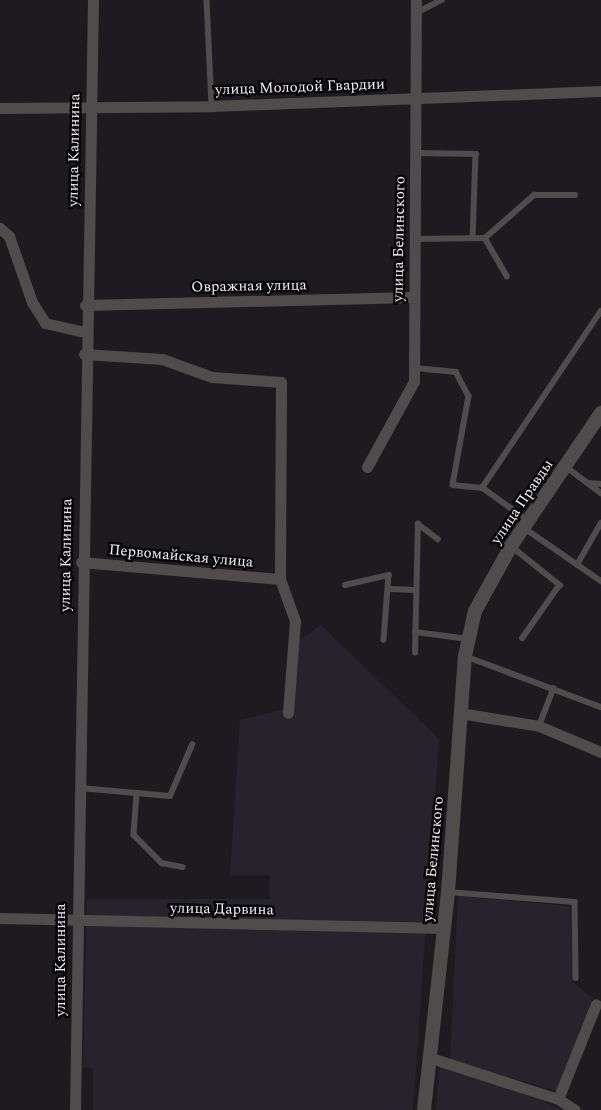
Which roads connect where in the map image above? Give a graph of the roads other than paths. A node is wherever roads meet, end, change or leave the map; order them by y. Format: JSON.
{"nodes":[{"id":1,"x":93,"y":0,"type":"edge"},
{"id":2,"x":207,"y":0,"type":"edge"},
{"id":3,"x":416,"y":0,"type":"edge"},
{"id":4,"x":442,"y":0,"type":"edge"},
{"id":5,"x":416,"y":12,"type":"junction"},
{"id":6,"x":601,"y":91,"type":"edge"},
{"id":7,"x":418,"y":98,"type":"junction"},
{"id":8,"x":90,"y":106,"type":"junction"},
{"id":9,"x":212,"y":106,"type":"junction"},
{"id":10,"x":0,"y":108,"type":"edge"},
{"id":11,"x":417,"y":153,"type":"junction"},
{"id":12,"x":575,"y":195,"type":"dead end"},
{"id":13,"x":0,"y":228,"type":"edge"},
{"id":14,"x":473,"y":238,"type":"junction"},
{"id":15,"x":486,"y":238,"type":"junction"},
{"id":16,"x":415,"y":239,"type":"junction"},
{"id":17,"x":507,"y":276,"type":"dead end"},
{"id":18,"x":413,"y":298,"type":"junction"},
{"id":19,"x":85,"y":305,"type":"junction"},
{"id":20,"x":601,"y":311,"type":"edge"},
{"id":21,"x":85,"y":332,"type":"junction"},
{"id":22,"x":84,"y":354,"type":"junction"},
{"id":23,"x":414,"y":368,"type":"junction"},
{"id":24,"x":599,"y":419,"type":"edge"},
{"id":25,"x":565,"y":466,"type":"junction"},
{"id":26,"x":367,"y":467,"type":"dead end"},
{"id":27,"x":587,"y":482,"type":"junction"},
{"id":28,"x":601,"y":484,"type":"edge"},
{"id":29,"x":482,"y":488,"type":"junction"},
{"id":30,"x":601,"y":493,"type":"edge"},
{"id":31,"x":601,"y":523,"type":"edge"},
{"id":32,"x":526,"y":524,"type":"junction"},
{"id":33,"x":438,"y":539,"type":"dead end"},
{"id":34,"x":511,"y":546,"type":"junction"},
{"id":35,"x":81,"y":562,"type":"junction"},
{"id":36,"x":577,"y":565,"type":"junction"},
{"id":37,"x":280,"y":579,"type":"junction"},
{"id":38,"x":601,"y":581,"type":"edge"},
{"id":39,"x":345,"y":585,"type":"dead end"},
{"id":40,"x":390,"y":589,"type":"junction"},
{"id":41,"x":415,"y":590,"type":"junction"},
{"id":42,"x":475,"y":611,"type":"joint"},
{"id":43,"x":415,"y":632,"type":"junction"},
{"id":44,"x":523,"y":638,"type":"dead end"},
{"id":45,"x":469,"y":639,"type":"junction"},
{"id":46,"x":384,"y":640,"type":"dead end"},
{"id":47,"x":415,"y":653,"type":"dead end"},
{"id":48,"x":465,"y":656,"type":"junction"},
{"id":49,"x":554,"y":689,"type":"junction"},
{"id":50,"x":601,"y":707,"type":"edge"},
{"id":51,"x":288,"y":713,"type":"dead end"},
{"id":52,"x":460,"y":713,"type":"junction"},
{"id":53,"x":539,"y":726,"type":"junction"},
{"id":54,"x":192,"y":745,"type":"dead end"},
{"id":55,"x":601,"y":752,"type":"edge"},
{"id":56,"x":78,"y":788,"type":"junction"},
{"id":57,"x":137,"y":793,"type":"junction"},
{"id":58,"x":183,"y":867,"type":"dead end"},
{"id":59,"x":448,"y":892,"type":"junction"},
{"id":60,"x":0,"y":918,"type":"edge"},
{"id":61,"x":76,"y":920,"type":"junction"},
{"id":62,"x":444,"y":928,"type":"junction"},
{"id":63,"x":576,"y":978,"type":"dead end"},
{"id":64,"x":596,"y":1004,"type":"dead end"},
{"id":65,"x":430,"y":1058,"type":"junction"},
{"id":66,"x":558,"y":1099,"type":"junction"},
{"id":67,"x":75,"y":1110,"type":"edge"},
{"id":68,"x":424,"y":1110,"type":"edge"},
{"id":69,"x":575,"y":1110,"type":"edge"}],
"edges":[{"from":1,"to":8,"type":"street","name":"улица Калинина"},
{"from":2,"to":9,"type":"lane"},
{"from":3,"to":5,"type":"street","name":"улица Белинского"},
{"from":4,"to":5,"type":"lane"},
{"from":5,"to":7,"type":"street","name":"улица Белинского"},
{"from":6,"to":7,"type":"street","name":"улица Молодой Гвардии"},
{"from":7,"to":9,"type":"street","name":"улица Молодой Гвардии"},
{"from":7,"to":11,"type":"street","name":"улица Белинского"},
{"from":8,"to":9,"type":"street","name":"улица Молодой Гвардии"},
{"from":8,"to":10,"type":"street","name":"улица Молодой Гвардии"},
{"from":8,"to":19,"type":"street","name":"улица Калинина"},
{"from":11,"to":14,"type":"lane"},
{"from":11,"to":16,"type":"street","name":"улица Белинского"},
{"from":12,"to":15,"type":"lane"},
{"from":13,"to":21,"type":"street"},
{"from":14,"to":15,"type":"lane"},
{"from":14,"to":16,"type":"lane"},
{"from":15,"to":17,"type":"lane"},
{"from":16,"to":18,"type":"street","name":"улица Белинского"},
{"from":18,"to":19,"type":"street","name":"Овражная улица"},
{"from":18,"to":23,"type":"street","name":"улица Белинского"},
{"from":19,"to":21,"type":"street","name":"улица Калинина"},
{"from":20,"to":29,"type":"lane"},
{"from":21,"to":22,"type":"street","name":"улица Калинина"},
{"from":22,"to":35,"type":"street","name":"улица Калинина"},
{"from":22,"to":37,"type":"street"},
{"from":23,"to":26,"type":"street","name":"улица Белинского"},
{"from":23,"to":29,"type":"lane"},
{"from":24,"to":25,"type":"street","name":"улица Правды"},
{"from":25,"to":27,"type":"lane"},
{"from":25,"to":32,"type":"street","name":"улица Правды"},
{"from":27,"to":28,"type":"lane"},
{"from":27,"to":30,"type":"lane"},
{"from":29,"to":32,"type":"lane"},
{"from":31,"to":36,"type":"lane"},
{"from":32,"to":34,"type":"street","name":"улица Правды"},
{"from":32,"to":36,"type":"lane"},
{"from":33,"to":41,"type":"lane"},
{"from":34,"to":42,"type":"street","name":"улица Правды"},
{"from":34,"to":44,"type":"lane"},
{"from":35,"to":37,"type":"street","name":"Первомайская улица"},
{"from":35,"to":56,"type":"street","name":"улица Калинина"},
{"from":36,"to":38,"type":"lane"},
{"from":37,"to":51,"type":"street"},
{"from":39,"to":40,"type":"lane"},
{"from":40,"to":41,"type":"lane"},
{"from":40,"to":46,"type":"lane"},
{"from":41,"to":43,"type":"lane"},
{"from":42,"to":45,"type":"street","name":"улица Белинского"},
{"from":43,"to":45,"type":"lane"},
{"from":43,"to":47,"type":"lane"},
{"from":45,"to":48,"type":"street","name":"улица Белинского"},
{"from":48,"to":49,"type":"lane"},
{"from":48,"to":52,"type":"street","name":"улица Белинского"},
{"from":49,"to":50,"type":"lane"},
{"from":49,"to":53,"type":"lane"},
{"from":52,"to":53,"type":"street"},
{"from":52,"to":59,"type":"street","name":"улица Белинского"},
{"from":53,"to":55,"type":"street"},
{"from":54,"to":57,"type":"lane"},
{"from":56,"to":57,"type":"lane"},
{"from":56,"to":61,"type":"street","name":"улица Калинина"},
{"from":57,"to":58,"type":"lane"},
{"from":59,"to":62,"type":"street","name":"улица Белинского"},
{"from":59,"to":63,"type":"lane"},
{"from":60,"to":61,"type":"street","name":"улица Дарвина"},
{"from":61,"to":62,"type":"street","name":"улица Дарвина"},
{"from":61,"to":67,"type":"street","name":"улица Калинина"},
{"from":62,"to":65,"type":"street","name":"улица Белинского"},
{"from":64,"to":66,"type":"street"},
{"from":65,"to":66,"type":"street"},
{"from":65,"to":68,"type":"street","name":"улица Белинского"},
{"from":66,"to":69,"type":"street"}]}
